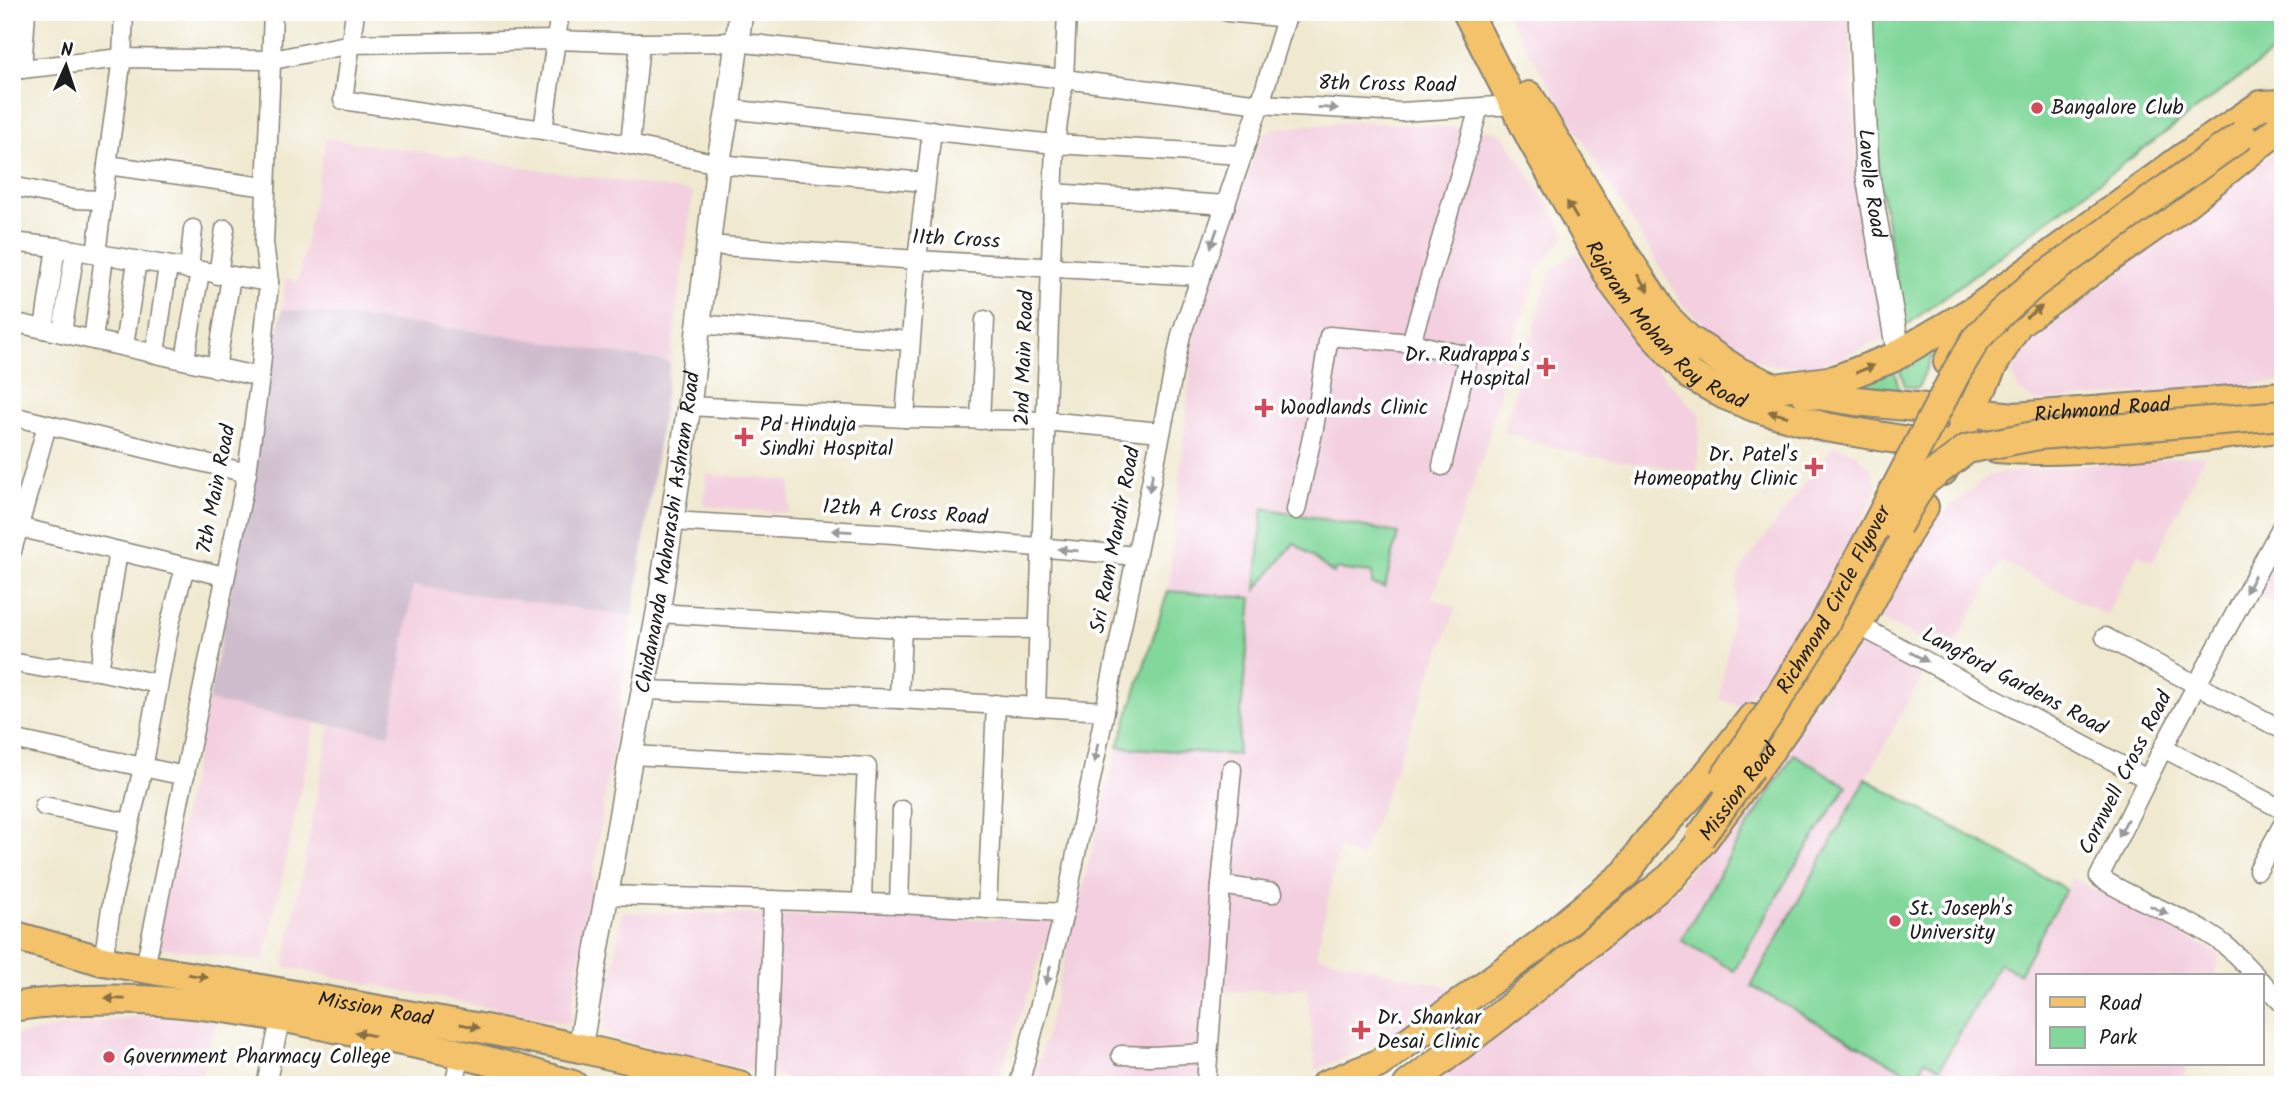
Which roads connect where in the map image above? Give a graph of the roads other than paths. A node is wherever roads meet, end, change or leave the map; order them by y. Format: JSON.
{"nodes":[{"id":1,"x":26,"y":12,"type":"edge"},
{"id":2,"x":124,"y":12,"type":"edge"},
{"id":3,"x":273,"y":12,"type":"edge"},
{"id":4,"x":355,"y":12,"type":"edge"},
{"id":5,"x":561,"y":12,"type":"edge"},
{"id":6,"x":741,"y":12,"type":"edge"},
{"id":7,"x":1067,"y":12,"type":"edge"},
{"id":8,"x":1227,"y":12,"type":"edge"},
{"id":9,"x":1466,"y":12,"type":"edge"},
{"id":10,"x":1487,"y":12,"type":"edge"},
{"id":11,"x":1860,"y":12,"type":"edge"},
{"id":12,"x":1288,"y":15,"type":"edge"},
{"id":13,"x":556,"y":40,"type":"junction"},
{"id":14,"x":736,"y":41,"type":"junction"},
{"id":15,"x":640,"y":43,"type":"junction"},
{"id":16,"x":351,"y":44,"type":"junction"},
{"id":17,"x":122,"y":58,"type":"junction"},
{"id":18,"x":273,"y":60,"type":"junction"},
{"id":19,"x":17,"y":69,"type":"edge"},
{"id":20,"x":1064,"y":79,"type":"junction"},
{"id":21,"x":1260,"y":104,"type":"junction"},
{"id":22,"x":1514,"y":105,"type":"junction"},
{"id":23,"x":2283,"y":105,"type":"edge"},
{"id":24,"x":1479,"y":108,"type":"junction"},
{"id":25,"x":728,"y":109,"type":"junction"},
{"id":26,"x":2283,"y":118,"type":"edge"},
{"id":27,"x":543,"y":130,"type":"junction"},
{"id":28,"x":932,"y":130,"type":"junction"},
{"id":29,"x":1055,"y":144,"type":"junction"},
{"id":30,"x":630,"y":145,"type":"junction"},
{"id":31,"x":1243,"y":155,"type":"junction"},
{"id":32,"x":718,"y":164,"type":"junction"},
{"id":33,"x":107,"y":165,"type":"junction"},
{"id":34,"x":925,"y":182,"type":"junction"},
{"id":35,"x":12,"y":186,"type":"edge"},
{"id":36,"x":266,"y":187,"type":"junction"},
{"id":37,"x":1053,"y":193,"type":"junction"},
{"id":38,"x":102,"y":200,"type":"junction"},
{"id":39,"x":1226,"y":205,"type":"junction"},
{"id":40,"x":193,"y":229,"type":"dead end"},
{"id":41,"x":225,"y":229,"type":"dead end"},
{"id":42,"x":12,"y":242,"type":"edge"},
{"id":43,"x":708,"y":245,"type":"junction"},
{"id":44,"x":55,"y":247,"type":"junction"},
{"id":45,"x":75,"y":250,"type":"junction"},
{"id":46,"x":100,"y":255,"type":"junction"},
{"id":47,"x":917,"y":260,"type":"junction"},
{"id":48,"x":137,"y":261,"type":"junction"},
{"id":49,"x":168,"y":266,"type":"junction"},
{"id":50,"x":1051,"y":267,"type":"junction"},
{"id":51,"x":195,"y":271,"type":"junction"},
{"id":52,"x":225,"y":276,"type":"junction"},
{"id":53,"x":1201,"y":276,"type":"junction"},
{"id":54,"x":270,"y":282,"type":"junction"},
{"id":55,"x":1978,"y":308,"type":"junction"},
{"id":56,"x":985,"y":320,"type":"dead end"},
{"id":57,"x":12,"y":322,"type":"edge"},
{"id":58,"x":697,"y":324,"type":"junction"},
{"id":59,"x":44,"y":329,"type":"junction"},
{"id":60,"x":62,"y":333,"type":"junction"},
{"id":61,"x":93,"y":340,"type":"junction"},
{"id":62,"x":910,"y":341,"type":"junction"},
{"id":63,"x":1411,"y":343,"type":"junction"},
{"id":64,"x":124,"y":346,"type":"junction"},
{"id":65,"x":1900,"y":352,"type":"junction"},
{"id":66,"x":155,"y":353,"type":"junction"},
{"id":67,"x":185,"y":359,"type":"junction"},
{"id":68,"x":1993,"y":366,"type":"junction"},
{"id":69,"x":216,"y":368,"type":"junction"},
{"id":70,"x":260,"y":377,"type":"junction"},
{"id":71,"x":1774,"y":387,"type":"junction"},
{"id":72,"x":2283,"y":396,"type":"edge"},
{"id":73,"x":689,"y":406,"type":"junction"},
{"id":74,"x":1924,"y":408,"type":"junction"},
{"id":75,"x":1971,"y":413,"type":"junction"},
{"id":76,"x":2283,"y":415,"type":"edge"},
{"id":77,"x":12,"y":416,"type":"edge"},
{"id":78,"x":2015,"y":417,"type":"junction"},
{"id":79,"x":905,"y":418,"type":"junction"},
{"id":80,"x":980,"y":420,"type":"junction"},
{"id":81,"x":1045,"y":421,"type":"junction"},
{"id":82,"x":47,"y":425,"type":"junction"},
{"id":83,"x":2283,"y":428,"type":"edge"},
{"id":84,"x":1161,"y":432,"type":"junction"},
{"id":85,"x":1908,"y":442,"type":"junction"},
{"id":86,"x":1955,"y":444,"type":"junction"},
{"id":87,"x":2003,"y":449,"type":"joint"},
{"id":88,"x":1442,"y":466,"type":"dead end"},
{"id":89,"x":247,"y":473,"type":"junction"},
{"id":90,"x":1296,"y":510,"type":"dead end"},
{"id":91,"x":671,"y":520,"type":"junction"},
{"id":92,"x":2283,"y":524,"type":"edge"},
{"id":93,"x":18,"y":527,"type":"junction"},
{"id":94,"x":1041,"y":547,"type":"junction"},
{"id":95,"x":12,"y":551,"type":"edge"},
{"id":96,"x":118,"y":551,"type":"junction"},
{"id":97,"x":1136,"y":556,"type":"junction"},
{"id":98,"x":185,"y":567,"type":"junction"},
{"id":99,"x":224,"y":576,"type":"junction"},
{"id":100,"x":659,"y":613,"type":"junction"},
{"id":101,"x":1858,"y":625,"type":"junction"},
{"id":102,"x":902,"y":628,"type":"junction"},
{"id":103,"x":1039,"y":629,"type":"junction"},
{"id":104,"x":2105,"y":637,"type":"dead end"},
{"id":105,"x":12,"y":662,"type":"edge"},
{"id":106,"x":99,"y":671,"type":"junction"},
{"id":107,"x":158,"y":684,"type":"junction"},
{"id":108,"x":2196,"y":685,"type":"junction"},
{"id":109,"x":644,"y":690,"type":"junction"},
{"id":110,"x":899,"y":699,"type":"junction"},
{"id":111,"x":996,"y":704,"type":"junction"},
{"id":112,"x":1036,"y":706,"type":"junction"},
{"id":113,"x":1105,"y":711,"type":"junction"},
{"id":114,"x":2283,"y":730,"type":"edge"},
{"id":115,"x":12,"y":739,"type":"edge"},
{"id":116,"x":2163,"y":748,"type":"junction"},
{"id":117,"x":631,"y":755,"type":"junction"},
{"id":118,"x":143,"y":768,"type":"junction"},
{"id":119,"x":1232,"y":769,"type":"dead end"},
{"id":120,"x":185,"y":776,"type":"junction"},
{"id":121,"x":2147,"y":779,"type":"junction"},
{"id":122,"x":44,"y":806,"type":"dead end"},
{"id":123,"x":902,"y":810,"type":"dead end"},
{"id":124,"x":2283,"y":810,"type":"edge"},
{"id":125,"x":130,"y":823,"type":"junction"},
{"id":126,"x":2283,"y":824,"type":"edge"},
{"id":127,"x":2258,"y":870,"type":"dead end"},
{"id":128,"x":1221,"y":885,"type":"junction"},
{"id":129,"x":1273,"y":892,"type":"dead end"},
{"id":130,"x":607,"y":895,"type":"junction"},
{"id":131,"x":772,"y":900,"type":"junction"},
{"id":132,"x":862,"y":903,"type":"junction"},
{"id":133,"x":899,"y":904,"type":"junction"},
{"id":134,"x":987,"y":909,"type":"junction"},
{"id":135,"x":1064,"y":913,"type":"junction"},
{"id":136,"x":12,"y":935,"type":"edge"},
{"id":137,"x":103,"y":961,"type":"junction"},
{"id":138,"x":145,"y":967,"type":"junction"},
{"id":139,"x":2254,"y":974,"type":"edge"},
{"id":140,"x":2264,"y":984,"type":"edge"},
{"id":141,"x":2283,"y":1004,"type":"edge"},
{"id":142,"x":12,"y":1007,"type":"edge"},
{"id":143,"x":281,"y":1016,"type":"junction"},
{"id":144,"x":1208,"y":1053,"type":"junction"},
{"id":145,"x":461,"y":1054,"type":"junction"},
{"id":146,"x":1121,"y":1055,"type":"dead end"},
{"id":147,"x":580,"y":1067,"type":"edge"},
{"id":148,"x":1435,"y":1075,"type":"edge"},
{"id":149,"x":1330,"y":1084,"type":"edge"},
{"id":150,"x":266,"y":1085,"type":"edge"},
{"id":151,"x":454,"y":1085,"type":"edge"},
{"id":152,"x":655,"y":1085,"type":"edge"},
{"id":153,"x":739,"y":1085,"type":"edge"},
{"id":154,"x":766,"y":1085,"type":"edge"},
{"id":155,"x":1019,"y":1085,"type":"edge"},
{"id":156,"x":1206,"y":1085,"type":"edge"},
{"id":157,"x":1368,"y":1085,"type":"edge"},
{"id":158,"x":1401,"y":1085,"type":"edge"},
{"id":159,"x":1408,"y":1085,"type":"edge"}],
"edges":[{"from":1,"to":19,"type":"street"},
{"from":2,"to":17,"type":"street"},
{"from":3,"to":18,"type":"street","name":"7th Main Road"},
{"from":4,"to":16,"type":"street"},
{"from":5,"to":13,"type":"street"},
{"from":6,"to":14,"type":"street","name":"Chidananda Maharashi Ashram Road"},
{"from":7,"to":20,"type":"street","name":"2nd Main Road"},
{"from":8,"to":12,"type":"street"},
{"from":9,"to":22,"type":"main road","name":"Rajaram Mohan Roy Road"},
{"from":10,"to":71,"type":"main road","name":"Rajaram Mohan Roy Road","one_way":true},
{"from":11,"to":65,"type":"street","name":"Lavelle Road"},
{"from":12,"to":21,"type":"street","name":"Sri Ram Mandir Road"},
{"from":13,"to":15,"type":"street","name":"8th Cross Road"},
{"from":13,"to":16,"type":"street","name":"8th Cross Road"},
{"from":13,"to":27,"type":"street"},
{"from":14,"to":15,"type":"street","name":"8th Cross Road"},
{"from":14,"to":20,"type":"street","name":"8th Cross Road"},
{"from":14,"to":25,"type":"street","name":"Chidananda Maharashi Ashram Road"},
{"from":15,"to":30,"type":"street"},
{"from":16,"to":18,"type":"street","name":"8th Cross Road"},
{"from":16,"to":27,"type":"street"},
{"from":17,"to":18,"type":"street","name":"8th Cross Road"},
{"from":17,"to":19,"type":"street","name":"8th Cross Road"},
{"from":17,"to":33,"type":"street"},
{"from":18,"to":36,"type":"street","name":"7th Main Road"},
{"from":20,"to":21,"type":"street","name":"8th Cross Road"},
{"from":20,"to":29,"type":"street","name":"2nd Main Road"},
{"from":21,"to":24,"type":"street","name":"8th Cross Road","one_way":true},
{"from":21,"to":31,"type":"street","name":"Sri Ram Mandir Road"},
{"from":22,"to":24,"type":"street","name":"8th Cross Road"},
{"from":85,"to":22,"type":"main road","name":"Rajaram Mohan Roy Road","one_way":true},
{"from":23,"to":55,"type":"main road","name":"Rajaram Mohan Roy Road"},
{"from":23,"to":157,"type":"main road","name":"Richmond Circle Flyover","bridge":true},
{"from":24,"to":63,"type":"street"},
{"from":25,"to":28,"type":"street"},
{"from":25,"to":32,"type":"street","name":"Chidananda Maharashi Ashram Road"},
{"from":68,"to":26,"type":"main road","name":"Mission Road","one_way":true},
{"from":27,"to":30,"type":"street"},
{"from":28,"to":29,"type":"street"},
{"from":28,"to":34,"type":"street"},
{"from":29,"to":31,"type":"street"},
{"from":29,"to":37,"type":"street","name":"2nd Main Road"},
{"from":30,"to":32,"type":"street"},
{"from":31,"to":39,"type":"street","name":"Sri Ram Mandir Road"},
{"from":32,"to":34,"type":"street"},
{"from":32,"to":43,"type":"street","name":"Chidananda Maharashi Ashram Road"},
{"from":33,"to":36,"type":"street"},
{"from":33,"to":38,"type":"street"},
{"from":34,"to":47,"type":"street"},
{"from":35,"to":38,"type":"street"},
{"from":36,"to":54,"type":"street","name":"7th Main Road"},
{"from":37,"to":39,"type":"street"},
{"from":37,"to":50,"type":"street","name":"2nd Main Road"},
{"from":38,"to":46,"type":"street"},
{"from":39,"to":53,"type":"street","name":"Sri Ram Mandir Road","one_way":true},
{"from":40,"to":51,"type":"street"},
{"from":41,"to":52,"type":"street"},
{"from":42,"to":44,"type":"street"},
{"from":43,"to":47,"type":"street","name":"11th Cross"},
{"from":43,"to":58,"type":"street","name":"Chidananda Maharashi Ashram Road"},
{"from":44,"to":45,"type":"street"},
{"from":44,"to":59,"type":"street"},
{"from":45,"to":46,"type":"street"},
{"from":45,"to":60,"type":"street"},
{"from":46,"to":48,"type":"street"},
{"from":46,"to":61,"type":"street"},
{"from":47,"to":50,"type":"street","name":"11th Cross"},
{"from":47,"to":62,"type":"street"},
{"from":48,"to":49,"type":"street"},
{"from":48,"to":64,"type":"street"},
{"from":49,"to":51,"type":"street"},
{"from":49,"to":66,"type":"street"},
{"from":50,"to":53,"type":"street","name":"11th Cross"},
{"from":50,"to":81,"type":"street","name":"2nd Main Road"},
{"from":51,"to":52,"type":"street"},
{"from":51,"to":67,"type":"street"},
{"from":52,"to":54,"type":"street"},
{"from":52,"to":69,"type":"street"},
{"from":53,"to":84,"type":"street","name":"Sri Ram Mandir Road"},
{"from":54,"to":70,"type":"street","name":"7th Main Road"},
{"from":55,"to":65,"type":"main road","name":"Rajaram Mohan Roy Road"},
{"from":55,"to":74,"type":"main road","name":"Mission Road"},
{"from":56,"to":80,"type":"street"},
{"from":57,"to":59,"type":"street"},
{"from":58,"to":62,"type":"street"},
{"from":58,"to":73,"type":"street","name":"Chidananda Maharashi Ashram Road"},
{"from":59,"to":60,"type":"street"},
{"from":60,"to":61,"type":"street"},
{"from":61,"to":64,"type":"street"},
{"from":62,"to":79,"type":"street"},
{"from":63,"to":88,"type":"street"},
{"from":63,"to":90,"type":"street"},
{"from":64,"to":66,"type":"street"},
{"from":71,"to":65,"type":"main road","name":"Rajaram Mohan Roy Road","one_way":true},
{"from":66,"to":67,"type":"street"},
{"from":67,"to":69,"type":"street"},
{"from":68,"to":75,"type":"main road","name":"Mission Road"},
{"from":68,"to":78,"type":"main road"},
{"from":69,"to":70,"type":"street"},
{"from":70,"to":89,"type":"street","name":"7th Main Road"},
{"from":71,"to":74,"type":"main road","name":"Richmond Road"},
{"from":72,"to":78,"type":"main road","name":"Richmond Road"},
{"from":73,"to":79,"type":"street"},
{"from":73,"to":91,"type":"street","name":"Chidananda Maharashi Ashram Road"},
{"from":74,"to":75,"type":"main road","name":"Richmond Road"},
{"from":74,"to":85,"type":"main road","name":"Mission Road"},
{"from":75,"to":78,"type":"main road","name":"Richmond Road"},
{"from":75,"to":86,"type":"main road","name":"Mission Road"},
{"from":76,"to":158,"type":"main road","name":"Richmond Circle Flyover","bridge":true},
{"from":77,"to":82,"type":"street"},
{"from":79,"to":80,"type":"street"},
{"from":80,"to":81,"type":"street"},
{"from":81,"to":84,"type":"street"},
{"from":81,"to":94,"type":"street","name":"2nd Main Road"},
{"from":82,"to":89,"type":"street"},
{"from":82,"to":93,"type":"street"},
{"from":83,"to":87,"type":"main road","name":"Richmond Road"},
{"from":84,"to":97,"type":"street","name":"Sri Ram Mandir Road","one_way":true},
{"from":85,"to":86,"type":"main road","name":"Rajaram Mohan Roy Road"},
{"from":85,"to":149,"type":"main road","name":"Mission Road"},
{"from":86,"to":87,"type":"main road","name":"Rajaram Mohan Roy Road"},
{"from":86,"to":101,"type":"main road","name":"Mission Road"},
{"from":89,"to":99,"type":"street","name":"7th Main Road"},
{"from":94,"to":91,"type":"street","name":"12th A Cross Road","one_way":true},
{"from":91,"to":100,"type":"street","name":"Chidananda Maharashi Ashram Road"},
{"from":92,"to":108,"type":"street","name":"Cornwell Cross Road","one_way":true},
{"from":93,"to":95,"type":"street"},
{"from":93,"to":96,"type":"street"},
{"from":97,"to":94,"type":"street","name":"12th A Cross Road","one_way":true},
{"from":94,"to":103,"type":"street","name":"2nd Main Road"},
{"from":96,"to":98,"type":"street"},
{"from":96,"to":106,"type":"street"},
{"from":97,"to":113,"type":"street","name":"Sri Ram Mandir Road"},
{"from":98,"to":99,"type":"street"},
{"from":98,"to":107,"type":"street"},
{"from":99,"to":120,"type":"street","name":"7th Main Road"},
{"from":100,"to":102,"type":"street"},
{"from":100,"to":109,"type":"street","name":"Chidananda Maharashi Ashram Road"},
{"from":101,"to":121,"type":"street","name":"Langford Gardens Road","one_way":true},
{"from":101,"to":148,"type":"main road","name":"Mission Road"},
{"from":102,"to":103,"type":"street"},
{"from":102,"to":110,"type":"street"},
{"from":103,"to":112,"type":"street","name":"2nd Main Road"},
{"from":104,"to":108,"type":"street"},
{"from":105,"to":106,"type":"street"},
{"from":106,"to":107,"type":"street"},
{"from":107,"to":118,"type":"street"},
{"from":108,"to":114,"type":"street"},
{"from":108,"to":116,"type":"street","name":"Cornwell Cross Road"},
{"from":109,"to":110,"type":"street"},
{"from":109,"to":117,"type":"street","name":"Chidananda Maharashi Ashram Road"},
{"from":110,"to":111,"type":"street"},
{"from":111,"to":112,"type":"street"},
{"from":111,"to":134,"type":"street"},
{"from":112,"to":113,"type":"street"},
{"from":113,"to":135,"type":"street","name":"Sri Ram Mandir Road","one_way":true},
{"from":115,"to":118,"type":"street"},
{"from":116,"to":121,"type":"street","name":"Cornwell Cross Road"},
{"from":116,"to":124,"type":"street"},
{"from":117,"to":130,"type":"street","name":"Chidananda Maharashi Ashram Road"},
{"from":117,"to":132,"type":"street"},
{"from":118,"to":120,"type":"street"},
{"from":118,"to":125,"type":"street"},
{"from":119,"to":128,"type":"street"},
{"from":120,"to":138,"type":"street","name":"7th Main Road"},
{"from":121,"to":139,"type":"street","name":"Cornwell Cross Road","one_way":true},
{"from":122,"to":125,"type":"street"},
{"from":123,"to":133,"type":"street"},
{"from":125,"to":137,"type":"street"},
{"from":126,"to":127,"type":"street"},
{"from":128,"to":129,"type":"street"},
{"from":128,"to":144,"type":"street"},
{"from":130,"to":131,"type":"street"},
{"from":130,"to":147,"type":"street","name":"Chidananda Maharashi Ashram Road"},
{"from":131,"to":132,"type":"street"},
{"from":131,"to":154,"type":"street"},
{"from":132,"to":133,"type":"street"},
{"from":133,"to":134,"type":"street"},
{"from":134,"to":135,"type":"street"},
{"from":135,"to":155,"type":"street","name":"Sri Ram Mandir Road","one_way":true},
{"from":136,"to":137,"type":"main road","name":"Mission Road"},
{"from":137,"to":138,"type":"main road","name":"Mission Road"},
{"from":138,"to":147,"type":"main road","name":"Mission Road","one_way":true},
{"from":140,"to":141,"type":"street"},
{"from":143,"to":142,"type":"main road","name":"Mission Road","one_way":true},
{"from":145,"to":143,"type":"main road","name":"Mission Road","one_way":true},
{"from":143,"to":150,"type":"street"},
{"from":144,"to":146,"type":"street"},
{"from":144,"to":156,"type":"street"},
{"from":145,"to":147,"type":"main road","name":"Mission Road"},
{"from":145,"to":151,"type":"street"},
{"from":147,"to":152,"type":"main road"},
{"from":147,"to":153,"type":"main road","name":"Mission Road"},
{"from":148,"to":159,"type":"main road","name":"Mission Road"}]}
